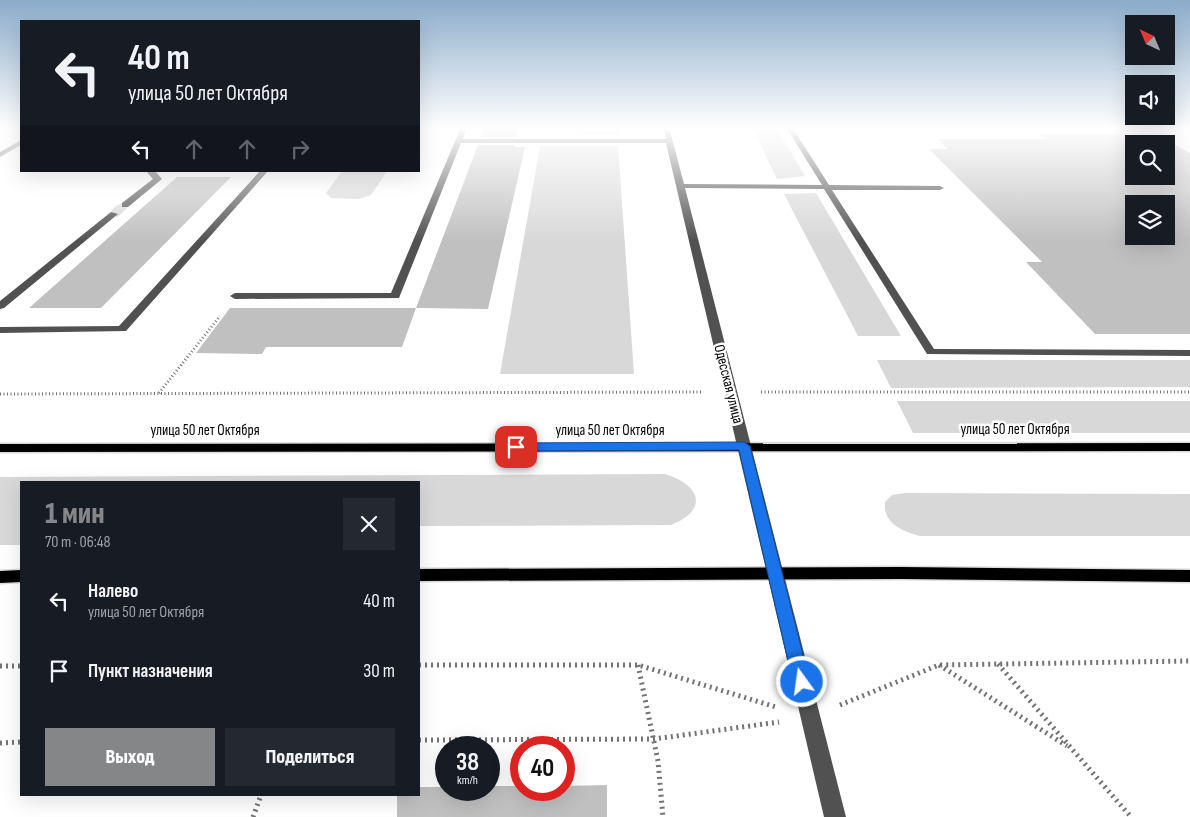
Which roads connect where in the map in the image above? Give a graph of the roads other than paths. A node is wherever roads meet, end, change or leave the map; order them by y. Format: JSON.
{"nodes":[{"id":1,"x":449,"y":165,"type":"edge"},
{"id":2,"x":675,"y":165,"type":"edge"},
{"id":3,"x":812,"y":165,"type":"edge"},
{"id":4,"x":151,"y":172,"type":"edge"},
{"id":5,"x":263,"y":172,"type":"edge"},
{"id":6,"x":680,"y":186,"type":"junction"},
{"id":7,"x":825,"y":186,"type":"junction"},
{"id":8,"x":940,"y":188,"type":"dead end"},
{"id":9,"x":125,"y":205,"type":"tunnel mouth"},
{"id":10,"x":114,"y":214,"type":"tunnel mouth"},
{"id":11,"x":235,"y":296,"type":"road end"},
{"id":12,"x":0,"y":306,"type":"edge"},
{"id":13,"x":0,"y":330,"type":"edge"},
{"id":14,"x":1190,"y":353,"type":"edge"},
{"id":15,"x":744,"y":446,"type":"junction"},
{"id":16,"x":1190,"y":447,"type":"edge"},
{"id":17,"x":0,"y":448,"type":"edge"},
{"id":18,"x":420,"y":575,"type":"edge"},
{"id":19,"x":776,"y":575,"type":"junction"},
{"id":20,"x":20,"y":576,"type":"edge"},
{"id":21,"x":1190,"y":576,"type":"edge"},
{"id":22,"x":0,"y":577,"type":"edge"},
{"id":23,"x":835,"y":817,"type":"edge"}],
"edges":[{"from":1,"to":11,"type":"street"},
{"from":2,"to":6,"type":"street","name":"Одесская улица"},
{"from":3,"to":7,"type":"street"},
{"from":4,"to":9,"type":"street"},
{"from":5,"to":13,"type":"street"},
{"from":6,"to":7,"type":"street"},
{"from":6,"to":15,"type":"street","name":"Одесская улица"},
{"from":7,"to":8,"type":"street"},
{"from":7,"to":14,"type":"street"},
{"from":10,"to":12,"type":"street"},
{"from":15,"to":16,"type":"main road","name":"улица 50 лет Октября"},
{"from":15,"to":17,"type":"main road","name":"улица 50 лет Октября"},
{"from":15,"to":19,"type":"street","name":"Одесская улица"},
{"from":18,"to":19,"type":"main road"},
{"from":19,"to":21,"type":"main road"},
{"from":19,"to":23,"type":"street","name":"Одесская улица"},
{"from":20,"to":22,"type":"main road"}]}
